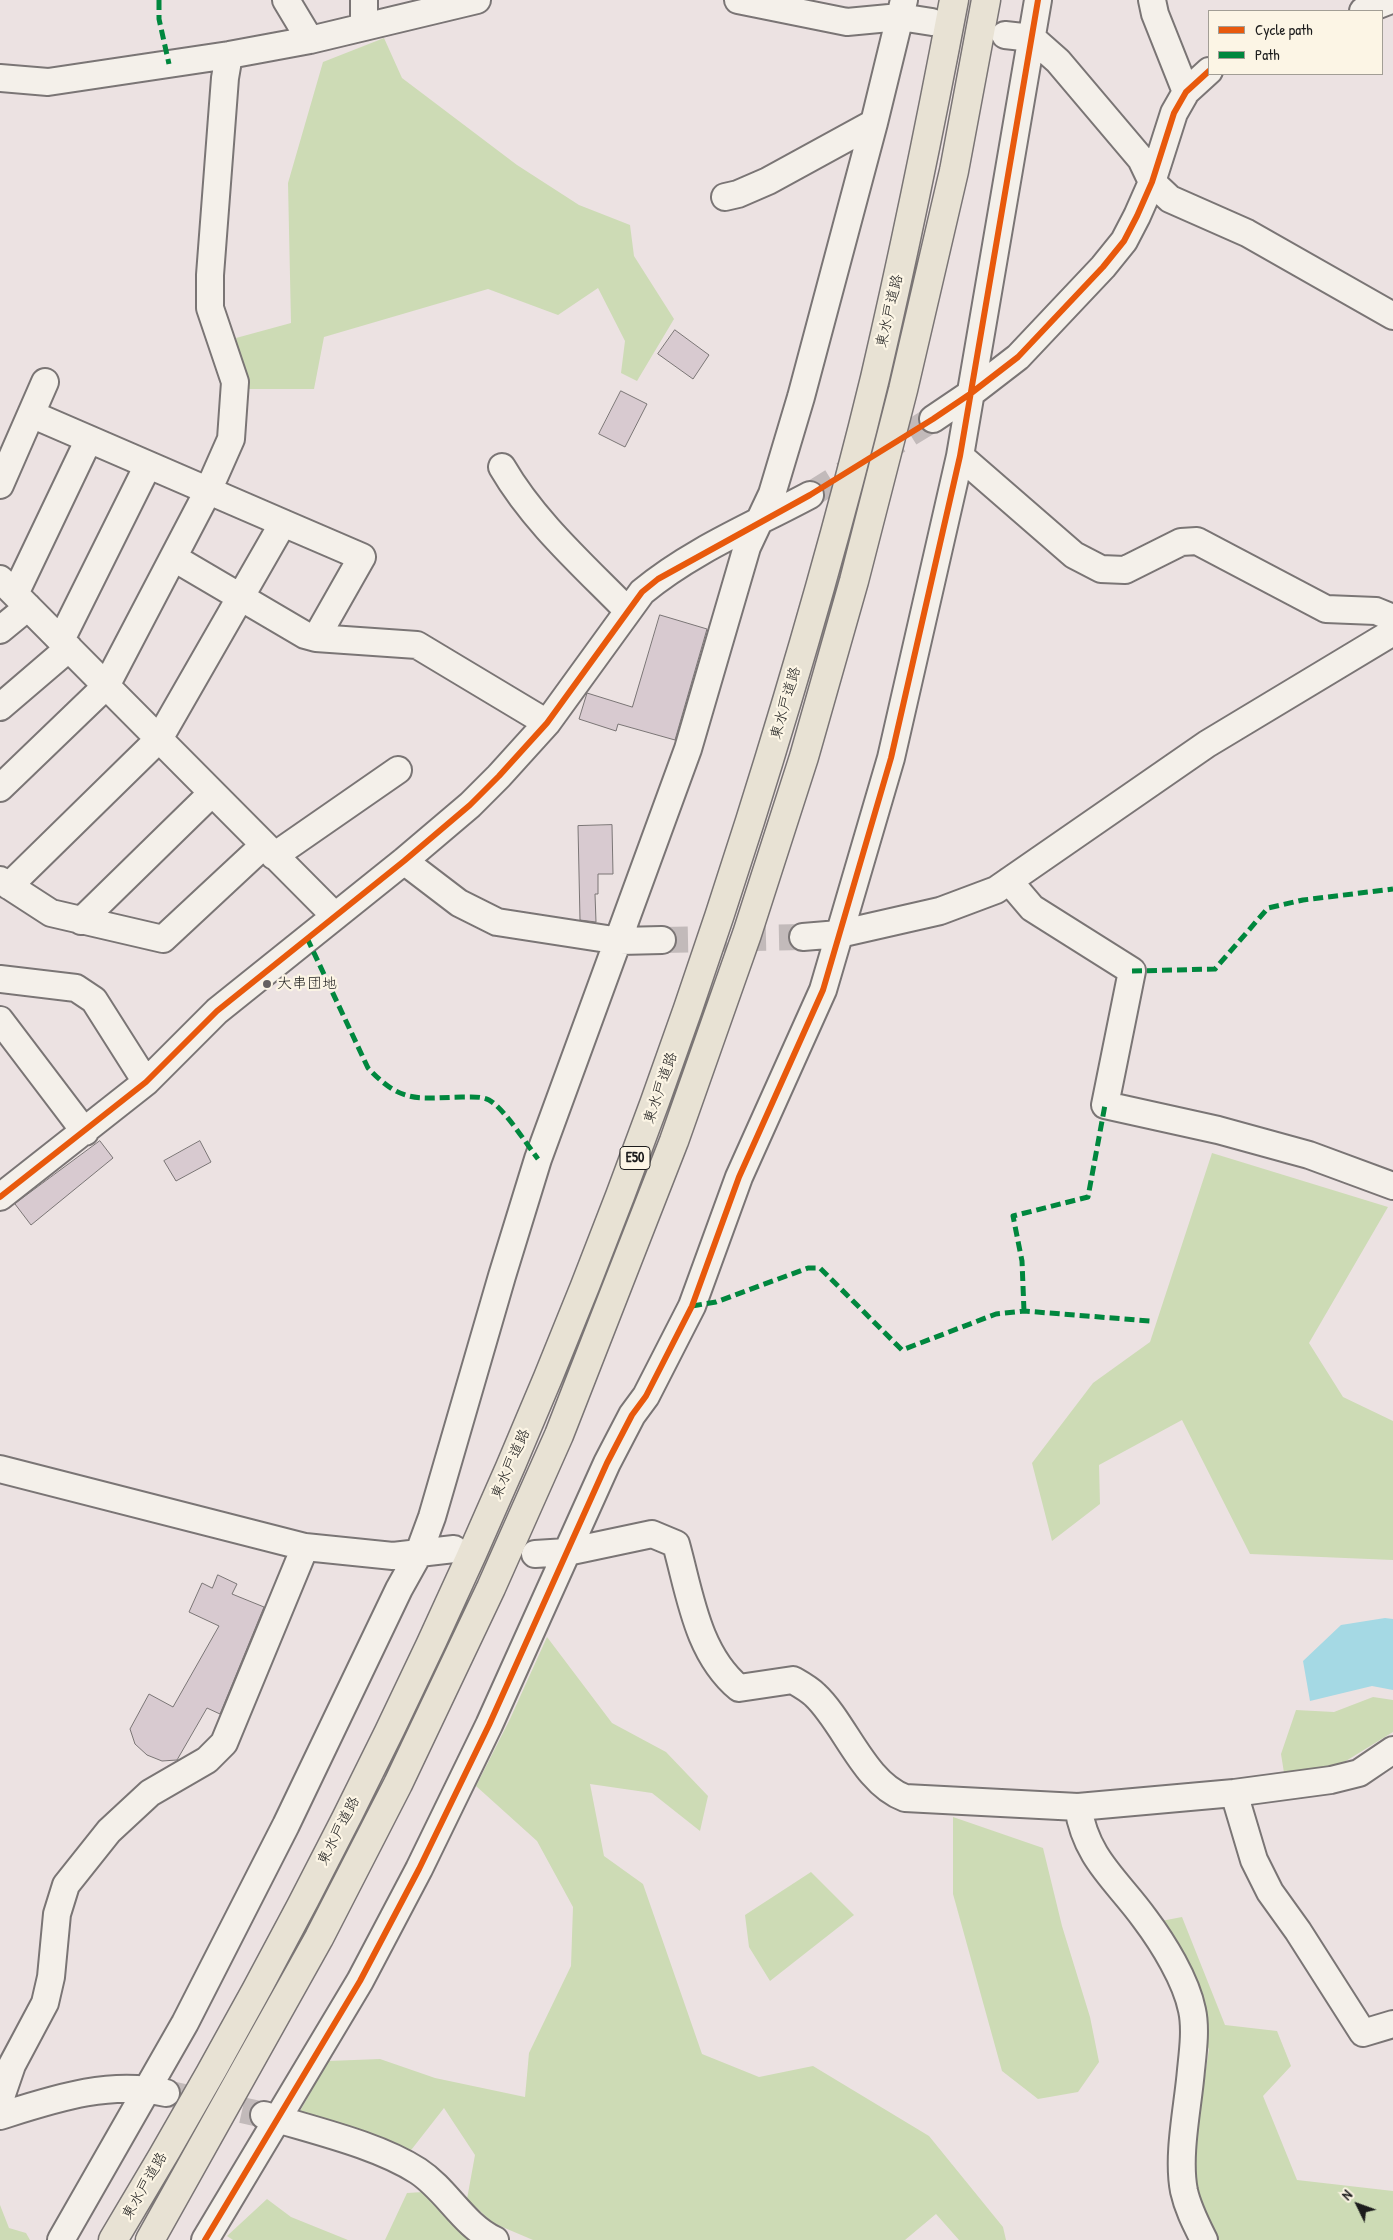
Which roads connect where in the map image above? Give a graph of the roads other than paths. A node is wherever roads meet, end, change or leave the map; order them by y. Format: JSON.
{"nodes":[{"id":1,"x":286,"y":0,"type":"edge"},
{"id":2,"x":364,"y":0,"type":"edge"},
{"id":3,"x":477,"y":0,"type":"edge"},
{"id":4,"x":738,"y":0,"type":"edge"},
{"id":5,"x":954,"y":0,"type":"edge"},
{"id":6,"x":986,"y":0,"type":"edge"},
{"id":7,"x":1038,"y":0,"type":"edge"},
{"id":8,"x":1152,"y":0,"type":"edge"},
{"id":9,"x":1391,"y":0,"type":"edge"},
{"id":10,"x":902,"y":8,"type":"edge"},
{"id":11,"x":1366,"y":10,"type":"edge"},
{"id":12,"x":932,"y":22,"type":"dead end"},
{"id":13,"x":364,"y":27,"type":"junction"},
{"id":14,"x":1004,"y":35,"type":"dead end"},
{"id":15,"x":1032,"y":38,"type":"junction"},
{"id":16,"x":310,"y":40,"type":"junction"},
{"id":17,"x":229,"y":55,"type":"junction"},
{"id":18,"x":1208,"y":72,"type":"edge"},
{"id":19,"x":0,"y":78,"type":"edge"},
{"id":20,"x":1186,"y":92,"type":"junction"},
{"id":21,"x":874,"y":123,"type":"junction"},
{"id":22,"x":1152,"y":182,"type":"junction"},
{"id":23,"x":725,"y":197,"type":"dead end"},
{"id":24,"x":1393,"y":316,"type":"edge"},
{"id":25,"x":45,"y":382,"type":"dead end"},
{"id":26,"x":970,"y":394,"type":"junction"},
{"id":27,"x":31,"y":414,"type":"junction"},
{"id":28,"x":933,"y":419,"type":"tunnel mouth"},
{"id":29,"x":88,"y":439,"type":"junction"},
{"id":30,"x":960,"y":456,"type":"junction"},
{"id":31,"x":148,"y":465,"type":"junction"},
{"id":32,"x":502,"y":467,"type":"dead end"},
{"id":33,"x":0,"y":485,"type":"edge"},
{"id":34,"x":208,"y":491,"type":"junction"},
{"id":35,"x":810,"y":494,"type":"tunnel mouth"},
{"id":36,"x":283,"y":523,"type":"junction"},
{"id":37,"x":758,"y":523,"type":"junction"},
{"id":38,"x":174,"y":558,"type":"junction"},
{"id":39,"x":14,"y":593,"type":"edge"},
{"id":40,"x":241,"y":597,"type":"junction"},
{"id":41,"x":628,"y":611,"type":"junction"},
{"id":42,"x":1393,"y":618,"type":"edge"},
{"id":43,"x":0,"y":630,"type":"edge"},
{"id":44,"x":1393,"y":632,"type":"edge"},
{"id":45,"x":316,"y":638,"type":"junction"},
{"id":46,"x":65,"y":644,"type":"junction"},
{"id":47,"x":106,"y":686,"type":"junction"},
{"id":48,"x":0,"y":706,"type":"edge"},
{"id":49,"x":547,"y":723,"type":"junction"},
{"id":50,"x":159,"y":739,"type":"junction"},
{"id":51,"x":398,"y":770,"type":"dead end"},
{"id":52,"x":0,"y":788,"type":"edge"},
{"id":53,"x":212,"y":793,"type":"junction"},
{"id":54,"x":269,"y":851,"type":"junction"},
{"id":55,"x":404,"y":861,"type":"junction"},
{"id":56,"x":1009,"y":881,"type":"junction"},
{"id":57,"x":5,"y":883,"type":"edge"},
{"id":58,"x":335,"y":916,"type":"junction"},
{"id":59,"x":80,"y":921,"type":"junction"},
{"id":60,"x":839,"y":934,"type":"junction"},
{"id":61,"x":803,"y":937,"type":"tunnel mouth"},
{"id":62,"x":662,"y":940,"type":"tunnel mouth"},
{"id":63,"x":620,"y":941,"type":"junction"},
{"id":64,"x":0,"y":979,"type":"edge"},
{"id":65,"x":0,"y":1020,"type":"edge"},
{"id":66,"x":146,"y":1082,"type":"junction"},
{"id":67,"x":85,"y":1132,"type":"junction"},
{"id":68,"x":1393,"y":1186,"type":"edge"},
{"id":69,"x":0,"y":1197,"type":"edge"},
{"id":70,"x":0,"y":1469,"type":"edge"},
{"id":71,"x":305,"y":1547,"type":"junction"},
{"id":72,"x":454,"y":1549,"type":"dead end"},
{"id":73,"x":568,"y":1552,"type":"junction"},
{"id":74,"x":535,"y":1554,"type":"dead end"},
{"id":75,"x":418,"y":1555,"type":"junction"},
{"id":76,"x":1393,"y":1750,"type":"edge"},
{"id":77,"x":1234,"y":1793,"type":"junction"},
{"id":78,"x":1078,"y":1807,"type":"junction"},
{"id":79,"x":1393,"y":2024,"type":"edge"},
{"id":80,"x":157,"y":2091,"type":"junction"},
{"id":81,"x":0,"y":2100,"type":"edge"},
{"id":82,"x":0,"y":2116,"type":"edge"},
{"id":83,"x":270,"y":2117,"type":"junction"},
{"id":84,"x":61,"y":2240,"type":"edge"},
{"id":85,"x":113,"y":2240,"type":"edge"},
{"id":86,"x":150,"y":2240,"type":"edge"},
{"id":87,"x":205,"y":2240,"type":"edge"},
{"id":88,"x":495,"y":2240,"type":"edge"},
{"id":89,"x":1204,"y":2240,"type":"edge"}],
"edges":[{"from":1,"to":16,"type":"street"},
{"from":2,"to":13,"type":"street"},
{"from":3,"to":13,"type":"street"},
{"from":4,"to":10,"type":"street"},
{"from":5,"to":85,"type":"highway","name":"東水戸道路","number":"E50"},
{"from":6,"to":86,"type":"highway","name":"東水戸道路","number":"E50"},
{"from":7,"to":15,"type":"street"},
{"from":8,"to":20,"type":"street"},
{"from":9,"to":11,"type":"street"},
{"from":10,"to":12,"type":"street"},
{"from":10,"to":21,"type":"street"},
{"from":13,"to":16,"type":"street"},
{"from":14,"to":15,"type":"street"},
{"from":15,"to":22,"type":"street"},
{"from":15,"to":26,"type":"street"},
{"from":16,"to":17,"type":"street"},
{"from":17,"to":19,"type":"street"},
{"from":17,"to":34,"type":"street"},
{"from":18,"to":20,"type":"street"},
{"from":20,"to":22,"type":"street"},
{"from":21,"to":23,"type":"street"},
{"from":21,"to":37,"type":"street"},
{"from":22,"to":24,"type":"street"},
{"from":22,"to":26,"type":"street"},
{"from":25,"to":27,"type":"street"},
{"from":26,"to":28,"type":"street"},
{"from":26,"to":30,"type":"street"},
{"from":27,"to":29,"type":"street"},
{"from":27,"to":33,"type":"street"},
{"from":29,"to":31,"type":"street"},
{"from":29,"to":39,"type":"street"},
{"from":30,"to":42,"type":"street"},
{"from":30,"to":60,"type":"street"},
{"from":31,"to":34,"type":"street"},
{"from":31,"to":46,"type":"street"},
{"from":32,"to":41,"type":"street"},
{"from":34,"to":36,"type":"street"},
{"from":34,"to":38,"type":"street"},
{"from":35,"to":37,"type":"street"},
{"from":36,"to":40,"type":"street"},
{"from":36,"to":45,"type":"street"},
{"from":37,"to":41,"type":"street"},
{"from":37,"to":63,"type":"street"},
{"from":38,"to":40,"type":"street"},
{"from":38,"to":47,"type":"street"},
{"from":39,"to":43,"type":"street"},
{"from":39,"to":46,"type":"street"},
{"from":40,"to":45,"type":"street"},
{"from":40,"to":50,"type":"street"},
{"from":41,"to":49,"type":"street"},
{"from":44,"to":56,"type":"street"},
{"from":45,"to":49,"type":"street"},
{"from":46,"to":47,"type":"street"},
{"from":46,"to":48,"type":"street"},
{"from":47,"to":50,"type":"street"},
{"from":47,"to":52,"type":"street"},
{"from":49,"to":55,"type":"street"},
{"from":50,"to":53,"type":"street"},
{"from":50,"to":57,"type":"street"},
{"from":51,"to":54,"type":"street"},
{"from":53,"to":54,"type":"street"},
{"from":53,"to":59,"type":"street"},
{"from":54,"to":58,"type":"street"},
{"from":54,"to":59,"type":"street"},
{"from":55,"to":58,"type":"street"},
{"from":55,"to":63,"type":"street"},
{"from":56,"to":60,"type":"street"},
{"from":56,"to":68,"type":"street"},
{"from":57,"to":59,"type":"street"},
{"from":58,"to":66,"type":"street"},
{"from":60,"to":61,"type":"street"},
{"from":60,"to":73,"type":"street"},
{"from":62,"to":63,"type":"street"},
{"from":63,"to":75,"type":"street"},
{"from":64,"to":66,"type":"street"},
{"from":65,"to":67,"type":"street"},
{"from":66,"to":67,"type":"street"},
{"from":67,"to":69,"type":"street"},
{"from":70,"to":71,"type":"street"},
{"from":71,"to":75,"type":"street"},
{"from":71,"to":81,"type":"street"},
{"from":72,"to":75,"type":"street"},
{"from":73,"to":74,"type":"street"},
{"from":73,"to":78,"type":"street"},
{"from":73,"to":83,"type":"street"},
{"from":75,"to":80,"type":"street"},
{"from":76,"to":77,"type":"street"},
{"from":77,"to":78,"type":"street"},
{"from":77,"to":79,"type":"street"},
{"from":78,"to":89,"type":"street"},
{"from":80,"to":82,"type":"street"},
{"from":80,"to":84,"type":"street"},
{"from":83,"to":87,"type":"street"},
{"from":83,"to":88,"type":"street"}]}
